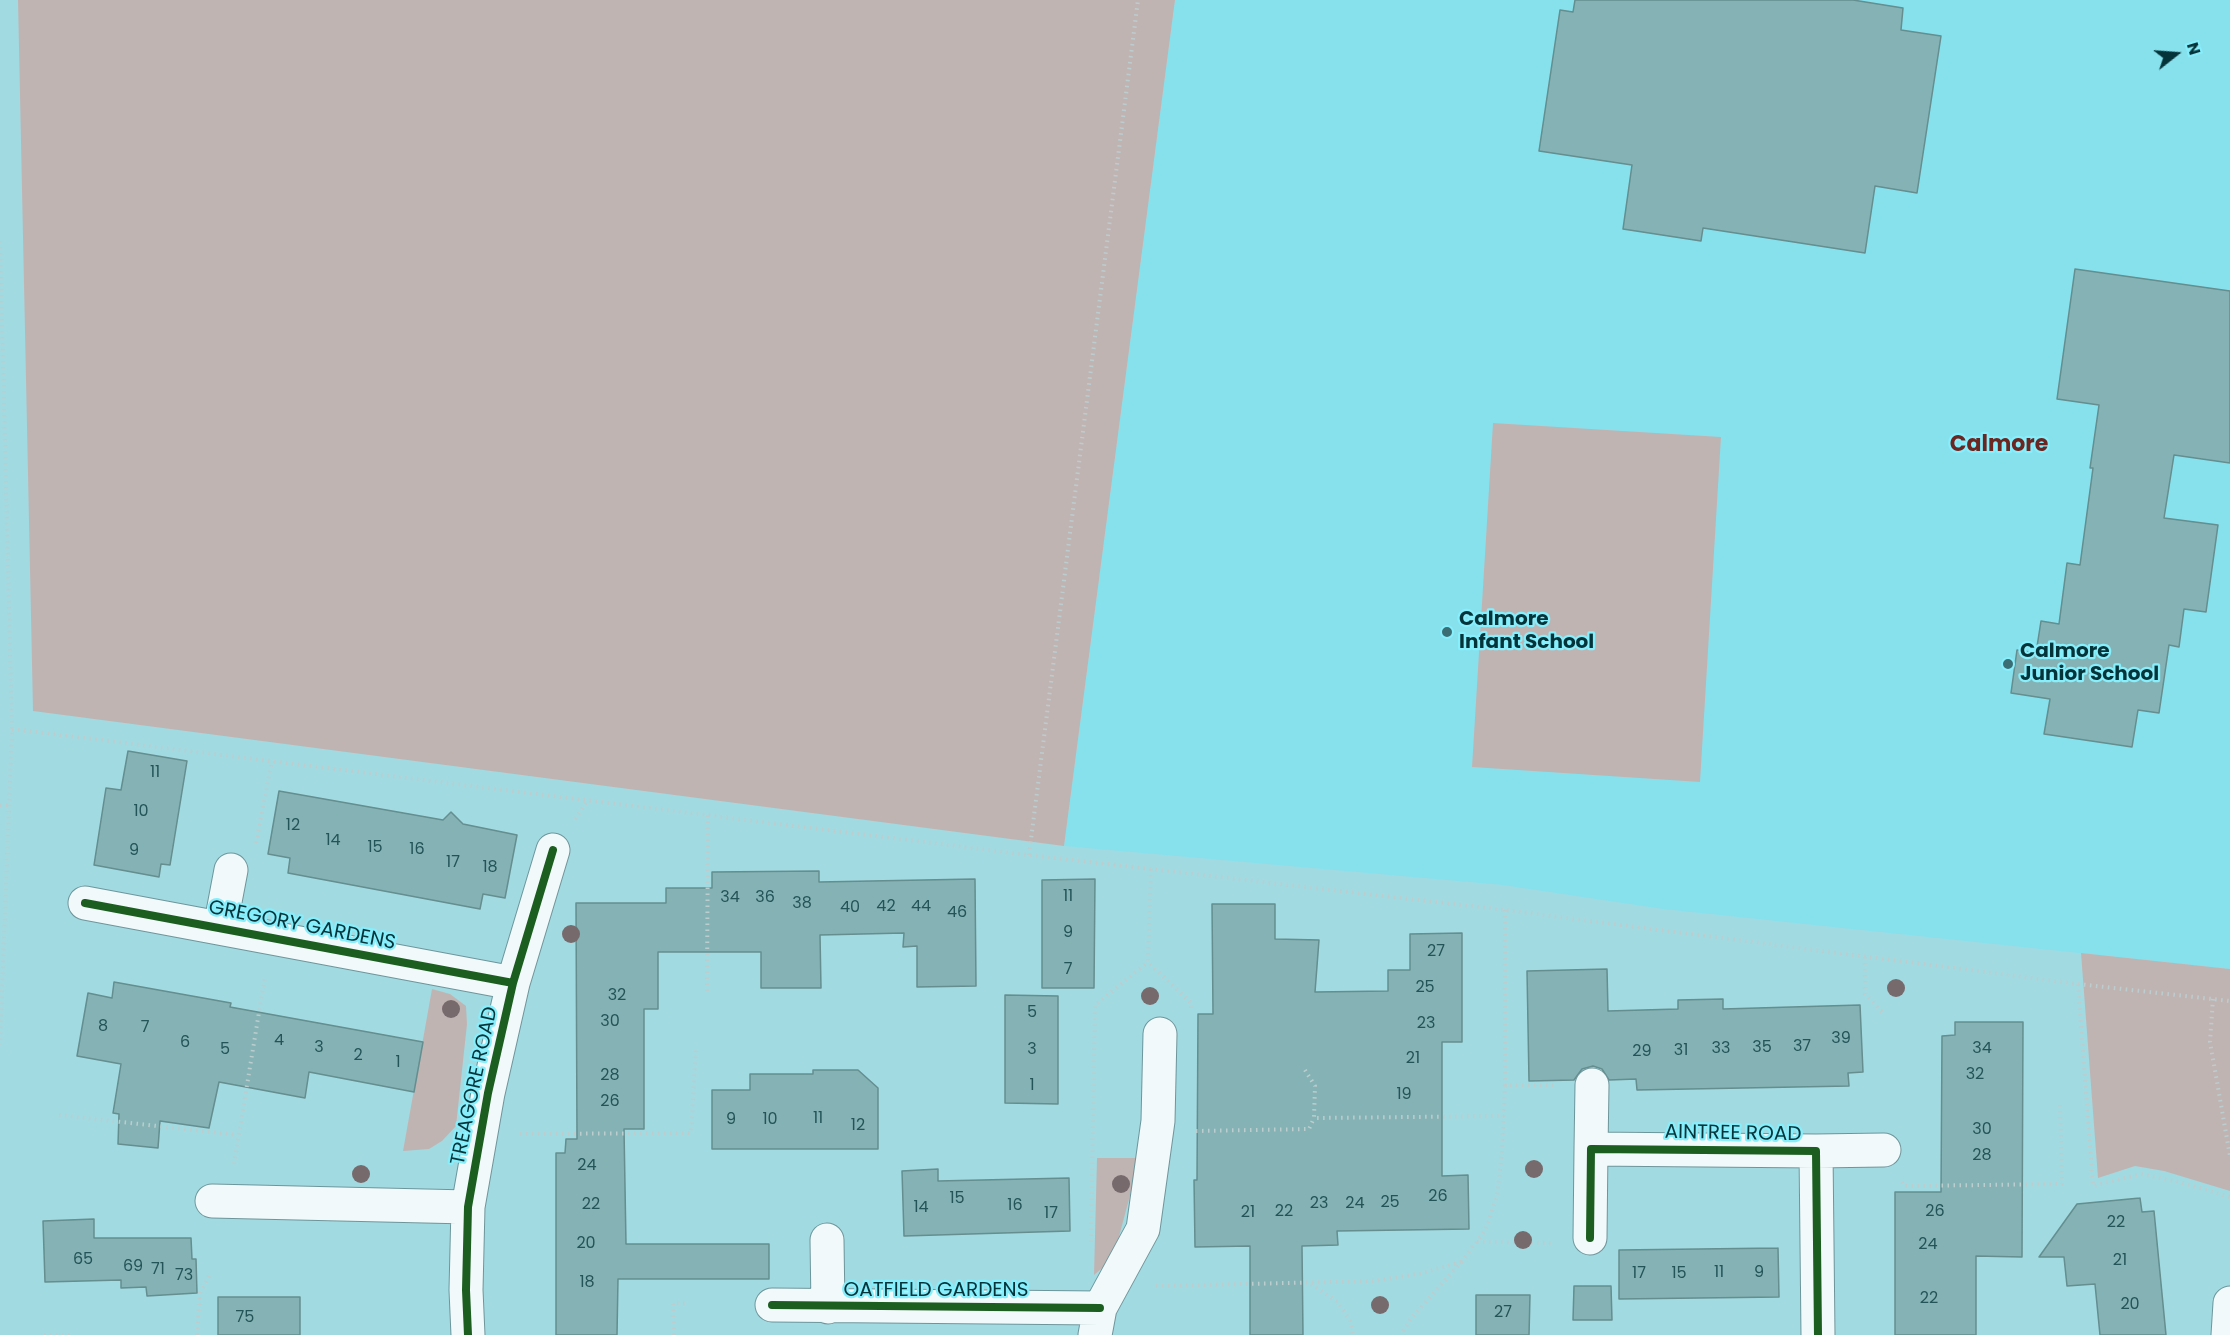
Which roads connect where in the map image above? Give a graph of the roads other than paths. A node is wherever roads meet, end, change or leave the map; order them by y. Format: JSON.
{"nodes":[{"id":1,"x":553,"y":850,"type":"dead end"},
{"id":2,"x":231,"y":870,"type":"road end"},
{"id":3,"x":85,"y":903,"type":"dead end"},
{"id":4,"x":220,"y":928,"type":"junction"},
{"id":5,"x":513,"y":983,"type":"junction"},
{"id":6,"x":1160,"y":1034,"type":"dead end"},
{"id":7,"x":1592,"y":1085,"type":"road end"},
{"id":8,"x":1592,"y":1149,"type":"junction"},
{"id":9,"x":1884,"y":1150,"type":"road end"},
{"id":10,"x":1816,"y":1151,"type":"junction"},
{"id":11,"x":221,"y":1202,"type":"road end"},
{"id":12,"x":468,"y":1207,"type":"junction"},
{"id":13,"x":1590,"y":1238,"type":"road end"},
{"id":14,"x":827,"y":1240,"type":"dead end"},
{"id":15,"x":2230,"y":1303,"type":"edge"},
{"id":16,"x":772,"y":1305,"type":"dead end"},
{"id":17,"x":828,"y":1306,"type":"junction"},
{"id":18,"x":1102,"y":1310,"type":"edge"},
{"id":19,"x":468,"y":1335,"type":"edge"},
{"id":20,"x":1818,"y":1335,"type":"edge"},
{"id":21,"x":2228,"y":1335,"type":"edge"}],
"edges":[{"from":1,"to":5,"type":"street","name":"TREAGORE ROAD"},
{"from":2,"to":4,"type":"street","name":"GREGORY GARDENS"},
{"from":3,"to":4,"type":"street","name":"GREGORY GARDENS"},
{"from":4,"to":5,"type":"street","name":"GREGORY GARDENS"},
{"from":5,"to":12,"type":"street","name":"TREAGORE ROAD"},
{"from":6,"to":18,"type":"street"},
{"from":7,"to":8,"type":"street"},
{"from":8,"to":10,"type":"street","name":"AINTREE ROAD"},
{"from":8,"to":13,"type":"street"},
{"from":9,"to":10,"type":"street","name":"AINTREE ROAD"},
{"from":10,"to":20,"type":"street","name":"AINTREE ROAD"},
{"from":11,"to":12,"type":"street"},
{"from":12,"to":19,"type":"street","name":"TREAGORE ROAD"},
{"from":14,"to":17,"type":"street","name":"OATFIELD GARDENS"},
{"from":15,"to":21,"type":"street"},
{"from":16,"to":17,"type":"street","name":"OATFIELD GARDENS"},
{"from":17,"to":18,"type":"street","name":"OATFIELD GARDENS"}]}
